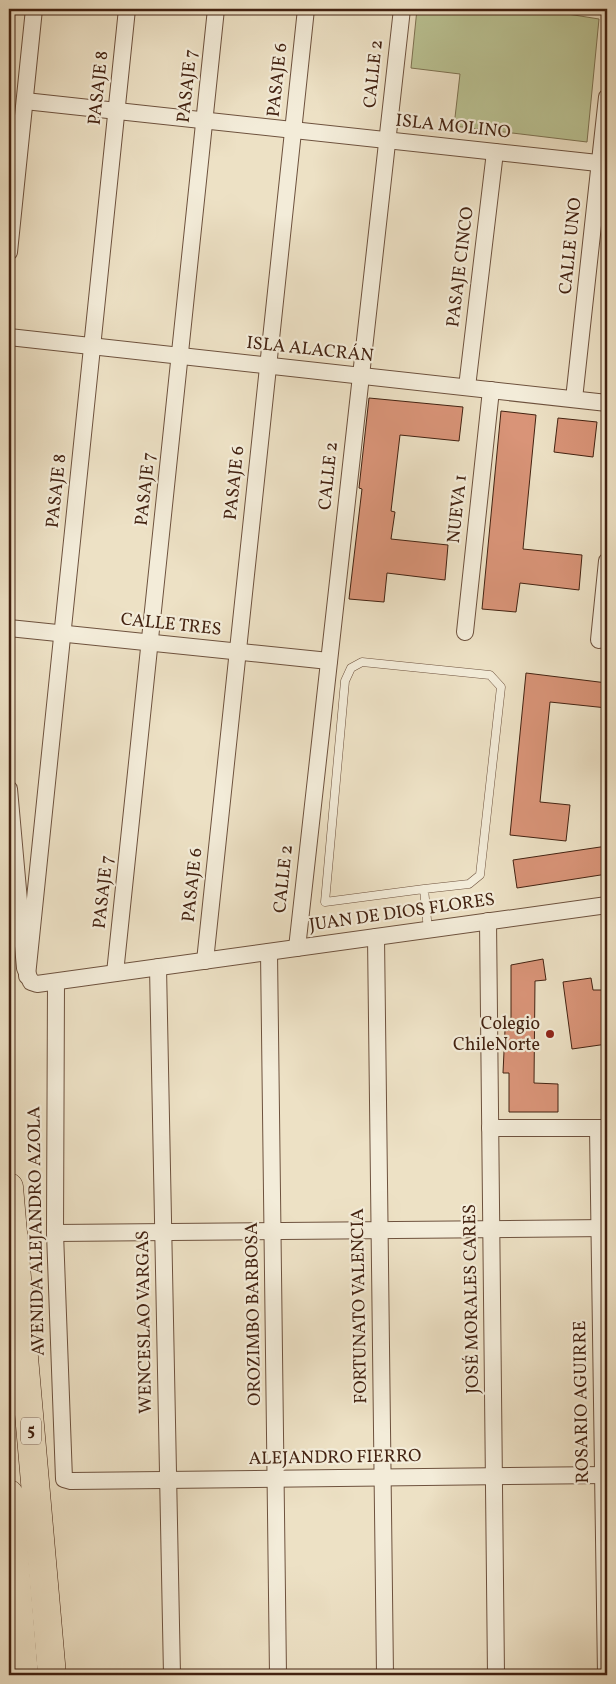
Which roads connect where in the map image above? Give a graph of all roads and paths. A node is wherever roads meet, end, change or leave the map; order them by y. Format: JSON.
{"nodes":[{"id":1,"x":34,"y":9,"type":"edge"},
{"id":2,"x":127,"y":9,"type":"edge"},
{"id":3,"x":216,"y":9,"type":"edge"},
{"id":4,"x":306,"y":9,"type":"edge"},
{"id":5,"x":402,"y":9,"type":"edge"},
{"id":6,"x":607,"y":97,"type":"edge"},
{"id":7,"x":25,"y":101,"type":"junction"},
{"id":8,"x":116,"y":111,"type":"junction"},
{"id":9,"x":204,"y":121,"type":"junction"},
{"id":10,"x":293,"y":130,"type":"junction"},
{"id":11,"x":387,"y":140,"type":"junction"},
{"id":12,"x":494,"y":152,"type":"junction"},
{"id":13,"x":604,"y":164,"type":"edge"},
{"id":14,"x":9,"y":252,"type":"edge"},
{"id":15,"x":9,"y":337,"type":"edge"},
{"id":16,"x":92,"y":346,"type":"junction"},
{"id":17,"x":180,"y":356,"type":"junction"},
{"id":18,"x":268,"y":366,"type":"junction"},
{"id":19,"x":360,"y":376,"type":"junction"},
{"id":20,"x":467,"y":388,"type":"junction"},
{"id":21,"x":491,"y":390,"type":"junction"},
{"id":22,"x":574,"y":399,"type":"junction"},
{"id":23,"x":607,"y":403,"type":"edge"},
{"id":24,"x":607,"y":561,"type":"edge"},
{"id":25,"x":9,"y":628,"type":"edge"},
{"id":26,"x":465,"y":632,"type":"dead end"},
{"id":27,"x":63,"y":633,"type":"junction"},
{"id":28,"x":599,"y":640,"type":"dead end"},
{"id":29,"x":150,"y":642,"type":"junction"},
{"id":30,"x":238,"y":652,"type":"junction"},
{"id":31,"x":329,"y":661,"type":"junction"},
{"id":32,"x":9,"y":789,"type":"edge"},
{"id":33,"x":424,"y":889,"type":"junction"},
{"id":34,"x":607,"y":905,"type":"edge"},
{"id":35,"x":488,"y":921,"type":"junction"},
{"id":36,"x":428,"y":930,"type":"junction"},
{"id":37,"x":376,"y":937,"type":"junction"},
{"id":38,"x":297,"y":948,"type":"junction"},
{"id":39,"x":269,"y":952,"type":"junction"},
{"id":40,"x":205,"y":961,"type":"junction"},
{"id":41,"x":158,"y":967,"type":"junction"},
{"id":42,"x":115,"y":973,"type":"junction"},
{"id":43,"x":27,"y":976,"type":"junction"},
{"id":44,"x":56,"y":982,"type":"junction"},
{"id":45,"x":490,"y":1128,"type":"junction"},
{"id":46,"x":603,"y":1128,"type":"edge"},
{"id":47,"x":9,"y":1187,"type":"edge"},
{"id":48,"x":604,"y":1228,"type":"edge"},
{"id":49,"x":491,"y":1229,"type":"junction"},
{"id":50,"x":380,"y":1230,"type":"junction"},
{"id":51,"x":272,"y":1231,"type":"junction"},
{"id":52,"x":163,"y":1232,"type":"junction"},
{"id":53,"x":55,"y":1233,"type":"junction"},
{"id":54,"x":605,"y":1475,"type":"edge"},
{"id":55,"x":494,"y":1476,"type":"junction"},
{"id":56,"x":382,"y":1478,"type":"junction"},
{"id":57,"x":64,"y":1479,"type":"joint"},
{"id":58,"x":276,"y":1479,"type":"junction"},
{"id":59,"x":168,"y":1480,"type":"junction"},
{"id":60,"x":9,"y":1494,"type":"edge"},
{"id":61,"x":24,"y":1675,"type":"edge"},
{"id":62,"x":52,"y":1675,"type":"edge"},
{"id":63,"x":172,"y":1675,"type":"edge"},
{"id":64,"x":278,"y":1675,"type":"edge"},
{"id":65,"x":385,"y":1675,"type":"edge"},
{"id":66,"x":496,"y":1675,"type":"edge"},
{"id":67,"x":606,"y":1675,"type":"edge"}],
"edges":[{"from":1,"to":7,"type":"street"},
{"from":2,"to":8,"type":"street","name":"PASAJE 8"},
{"from":3,"to":9,"type":"street","name":"PASAJE 7"},
{"from":4,"to":10,"type":"street","name":"PASAJE 6"},
{"from":5,"to":11,"type":"street","name":"CALLE 2"},
{"from":6,"to":13,"type":"street","name":"CALLE UNO"},
{"from":7,"to":8,"type":"street","name":"ISLA MOLINO"},
{"from":7,"to":14,"type":"street"},
{"from":8,"to":9,"type":"street","name":"ISLA MOLINO"},
{"from":8,"to":16,"type":"street","name":"PASAJE 8"},
{"from":9,"to":10,"type":"street","name":"ISLA MOLINO"},
{"from":9,"to":17,"type":"street","name":"PASAJE 7"},
{"from":10,"to":11,"type":"street","name":"ISLA MOLINO"},
{"from":10,"to":18,"type":"street","name":"PASAJE 6"},
{"from":11,"to":12,"type":"street","name":"ISLA MOLINO"},
{"from":11,"to":19,"type":"street","name":"CALLE 2"},
{"from":12,"to":13,"type":"street","name":"ISLA MOLINO"},
{"from":12,"to":20,"type":"street","name":"PASAJE CINCO"},
{"from":13,"to":22,"type":"street","name":"CALLE UNO"},
{"from":15,"to":16,"type":"street","name":"ISLA ALACRÁN"},
{"from":16,"to":17,"type":"street","name":"ISLA ALACRÁN"},
{"from":16,"to":27,"type":"street","name":"PASAJE 8"},
{"from":17,"to":18,"type":"street","name":"ISLA ALACRÁN"},
{"from":17,"to":29,"type":"street","name":"PASAJE 7"},
{"from":18,"to":19,"type":"street","name":"ISLA ALACRÁN"},
{"from":18,"to":30,"type":"street","name":"PASAJE 6"},
{"from":19,"to":20,"type":"street","name":"ISLA ALACRÁN"},
{"from":19,"to":31,"type":"street","name":"CALLE 2"},
{"from":20,"to":21,"type":"street","name":"ISLA ALACRÁN"},
{"from":21,"to":22,"type":"street","name":"ISLA ALACRÁN"},
{"from":21,"to":26,"type":"street","name":"NUEVA 1"},
{"from":22,"to":23,"type":"street","name":"ISLA ALACRÁN"},
{"from":24,"to":28,"type":"street"},
{"from":25,"to":27,"type":"street","name":"CALLE TRES"},
{"from":27,"to":29,"type":"street","name":"CALLE TRES"},
{"from":27,"to":43,"type":"street","name":"PASAJE 8"},
{"from":29,"to":30,"type":"street","name":"CALLE TRES"},
{"from":29,"to":42,"type":"street","name":"PASAJE 7"},
{"from":30,"to":31,"type":"street","name":"CALLE TRES"},
{"from":30,"to":40,"type":"street","name":"PASAJE 6"},
{"from":31,"to":38,"type":"street","name":"CALLE 2"},
{"from":32,"to":43,"type":"street"},
{"from":33,"to":33,"type":"lane"},
{"from":33,"to":36,"type":"lane"},
{"from":34,"to":35,"type":"street","name":"JUAN DE DIOS FLORES"},
{"from":35,"to":36,"type":"street","name":"JUAN DE DIOS FLORES"},
{"from":35,"to":45,"type":"street","name":"JOSÉ MORALES CARES"},
{"from":36,"to":37,"type":"street","name":"JUAN DE DIOS FLORES"},
{"from":37,"to":38,"type":"street","name":"JUAN DE DIOS FLORES"},
{"from":37,"to":50,"type":"street","name":"FORTUNATO VALENCIA"},
{"from":38,"to":39,"type":"street","name":"JUAN DE DIOS FLORES"},
{"from":39,"to":40,"type":"street","name":"JUAN DE DIOS FLORES"},
{"from":39,"to":51,"type":"street","name":"OROZIMBO BARBOSA"},
{"from":40,"to":41,"type":"street","name":"JUAN DE DIOS FLORES"},
{"from":41,"to":42,"type":"street","name":"JUAN DE DIOS FLORES"},
{"from":41,"to":52,"type":"street","name":"WENCESLAO VARGAS"},
{"from":42,"to":44,"type":"street","name":"JUAN DE DIOS FLORES"},
{"from":43,"to":44,"type":"street","name":"JUAN DE DIOS FLORES"},
{"from":44,"to":53,"type":"street","name":"AVENIDA ALEJANDRO AZOLA"},
{"from":45,"to":46,"type":"street"},
{"from":45,"to":49,"type":"street","name":"JOSÉ MORALES CARES"},
{"from":46,"to":48,"type":"street","name":"ROSARIO AGUIRRE"},
{"from":47,"to":62,"type":"highway","number":"5"},
{"from":48,"to":49,"type":"street"},
{"from":48,"to":54,"type":"street","name":"ROSARIO AGUIRRE"},
{"from":49,"to":50,"type":"street"},
{"from":49,"to":55,"type":"street","name":"JOSÉ MORALES CARES"},
{"from":50,"to":51,"type":"street"},
{"from":50,"to":56,"type":"street","name":"FORTUNATO VALENCIA"},
{"from":51,"to":52,"type":"street"},
{"from":51,"to":58,"type":"street","name":"OROZIMBO BARBOSA"},
{"from":52,"to":53,"type":"street"},
{"from":52,"to":59,"type":"street","name":"WENCESLAO VARGAS"},
{"from":53,"to":57,"type":"street","name":"AVENIDA ALEJANDRO AZOLA"},
{"from":54,"to":55,"type":"street","name":"ALEJANDRO FIERRO"},
{"from":54,"to":67,"type":"street","name":"ROSARIO AGUIRRE"},
{"from":55,"to":56,"type":"street","name":"ALEJANDRO FIERRO"},
{"from":55,"to":66,"type":"street","name":"JOSÉ MORALES CARES"},
{"from":56,"to":58,"type":"street","name":"ALEJANDRO FIERRO"},
{"from":56,"to":65,"type":"street","name":"FORTUNATO VALENCIA"},
{"from":57,"to":59,"type":"street","name":"ALEJANDRO FIERRO"},
{"from":58,"to":59,"type":"street","name":"ALEJANDRO FIERRO"},
{"from":58,"to":64,"type":"street","name":"OROZIMBO BARBOSA"},
{"from":59,"to":63,"type":"street","name":"WENCESLAO VARGAS"},
{"from":60,"to":61,"type":"highway"}]}
